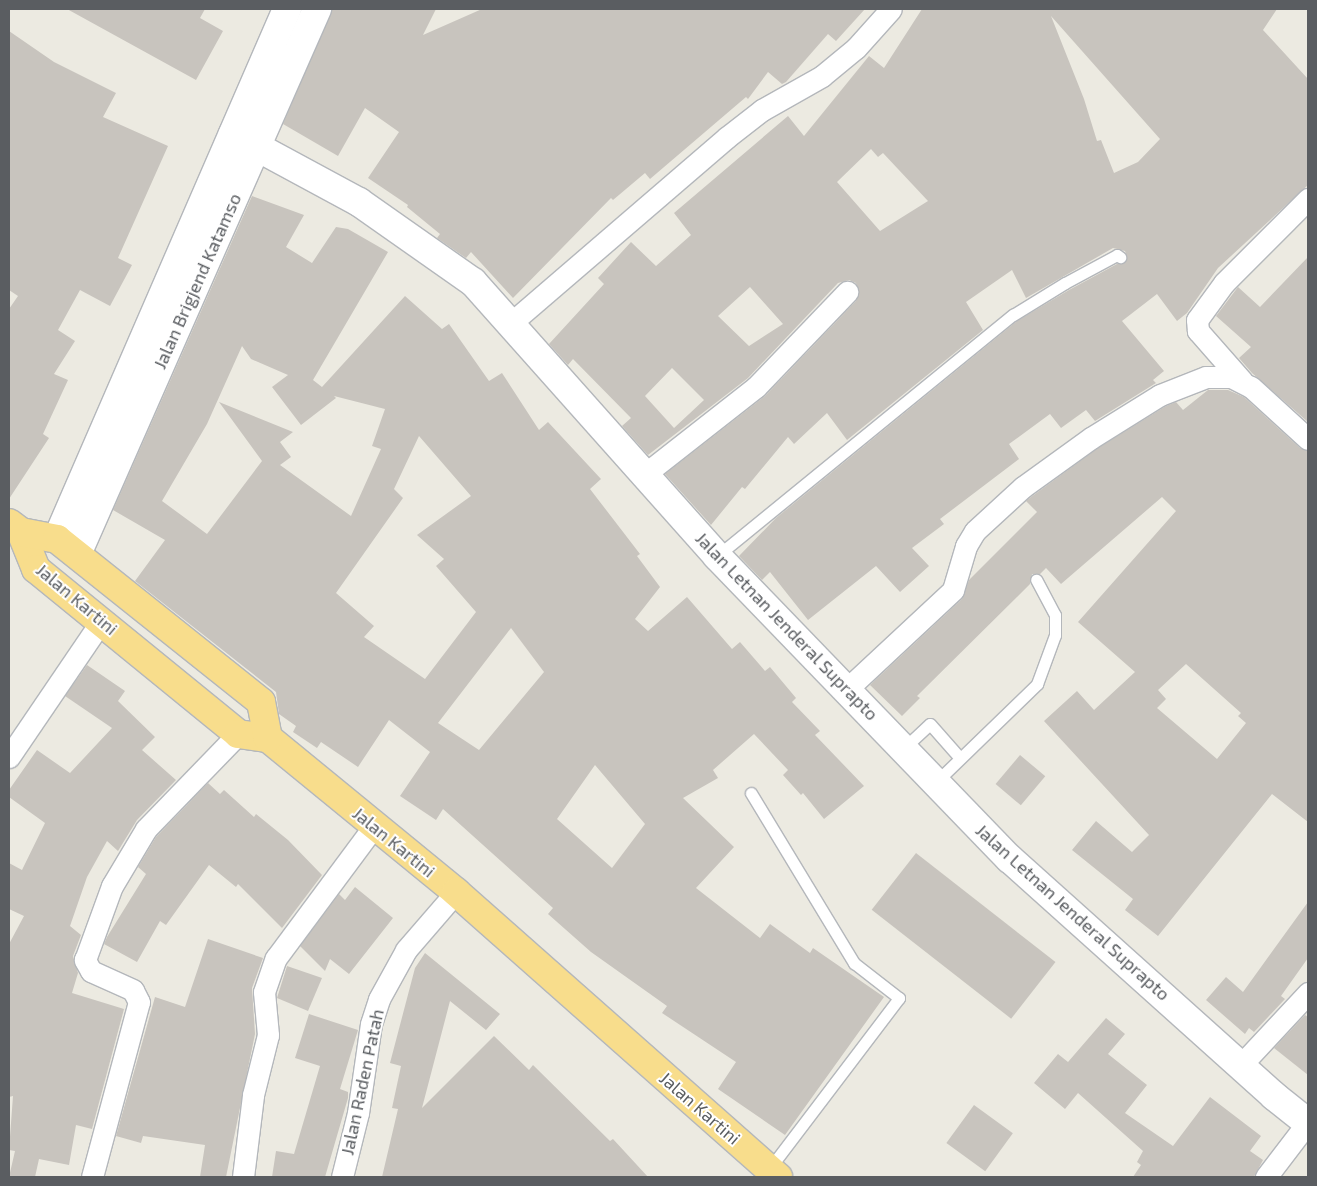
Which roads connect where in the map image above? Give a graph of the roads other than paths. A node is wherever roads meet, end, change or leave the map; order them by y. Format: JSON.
{"nodes":[{"id":1,"x":288,"y":9,"type":"edge"},
{"id":2,"x":317,"y":9,"type":"edge"},
{"id":3,"x":891,"y":9,"type":"edge"},
{"id":4,"x":245,"y":140,"type":"junction"},
{"id":5,"x":1308,"y":199,"type":"edge"},
{"id":6,"x":1120,"y":256,"type":"dead end"},
{"id":7,"x":847,"y":292,"type":"dead end"},
{"id":8,"x":511,"y":323,"type":"junction"},
{"id":9,"x":1242,"y":381,"type":"junction"},
{"id":10,"x":1308,"y":439,"type":"edge"},
{"id":11,"x":645,"y":474,"type":"junction"},
{"id":12,"x":15,"y":528,"type":"edge"},
{"id":13,"x":67,"y":547,"type":"junction"},
{"id":14,"x":717,"y":556,"type":"junction"},
{"id":15,"x":1036,"y":580,"type":"dead end"},
{"id":16,"x":102,"y":620,"type":"junction"},
{"id":17,"x":847,"y":689,"type":"junction"},
{"id":18,"x":238,"y":734,"type":"junction"},
{"id":19,"x":268,"y":738,"type":"junction"},
{"id":20,"x":904,"y":748,"type":"junction"},
{"id":21,"x":9,"y":757,"type":"edge"},
{"id":22,"x":960,"y":758,"type":"junction"},
{"id":23,"x":935,"y":783,"type":"junction"},
{"id":24,"x":751,"y":793,"type":"dead end"},
{"id":25,"x":374,"y":826,"type":"junction"},
{"id":26,"x":456,"y":892,"type":"junction"},
{"id":27,"x":1308,"y":993,"type":"edge"},
{"id":28,"x":1240,"y":1066,"type":"junction"},
{"id":29,"x":1308,"y":1122,"type":"edge"},
{"id":30,"x":774,"y":1173,"type":"edge"},
{"id":31,"x":92,"y":1177,"type":"edge"},
{"id":32,"x":243,"y":1177,"type":"edge"},
{"id":33,"x":342,"y":1177,"type":"edge"},
{"id":34,"x":1266,"y":1177,"type":"edge"}],
"edges":[{"from":1,"to":4,"type":"street","name":"Jalan Brigjend Katamso"},
{"from":2,"to":4,"type":"street","name":"Jalan Brigjend Katamso"},
{"from":3,"to":8,"type":"street"},
{"from":4,"to":8,"type":"street","name":"Jalan Letnan Jenderal Suprapto"},
{"from":4,"to":13,"type":"street","name":"Jalan Brigjend Katamso"},
{"from":5,"to":9,"type":"street"},
{"from":6,"to":14,"type":"lane"},
{"from":7,"to":11,"type":"street"},
{"from":8,"to":11,"type":"street","name":"Jalan Letnan Jenderal Suprapto"},
{"from":9,"to":10,"type":"street"},
{"from":9,"to":17,"type":"street"},
{"from":11,"to":14,"type":"street","name":"Jalan Letnan Jenderal Suprapto"},
{"from":12,"to":13,"type":"highway"},
{"from":12,"to":16,"type":"highway","name":"Jalan Kartini"},
{"from":13,"to":19,"type":"highway"},
{"from":14,"to":17,"type":"street","name":"Jalan Letnan Jenderal Suprapto"},
{"from":15,"to":22,"type":"lane"},
{"from":16,"to":18,"type":"highway","name":"Jalan Kartini"},
{"from":16,"to":21,"type":"street"},
{"from":17,"to":20,"type":"street","name":"Jalan Letnan Jenderal Suprapto"},
{"from":18,"to":19,"type":"highway"},
{"from":18,"to":31,"type":"street"},
{"from":19,"to":25,"type":"highway","name":"Jalan Kartini"},
{"from":20,"to":22,"type":"lane"},
{"from":20,"to":23,"type":"street","name":"Jalan Letnan Jenderal Suprapto"},
{"from":22,"to":23,"type":"lane"},
{"from":23,"to":28,"type":"street","name":"Jalan Letnan Jenderal Suprapto"},
{"from":24,"to":30,"type":"lane"},
{"from":25,"to":26,"type":"highway","name":"Jalan Kartini"},
{"from":25,"to":32,"type":"street"},
{"from":26,"to":30,"type":"highway","name":"Jalan Kartini"},
{"from":26,"to":33,"type":"street","name":"Jalan Raden Patah"},
{"from":27,"to":28,"type":"street"},
{"from":28,"to":29,"type":"street","name":"Jalan Letnan Jenderal Suprapto"},
{"from":29,"to":34,"type":"street"}]}
